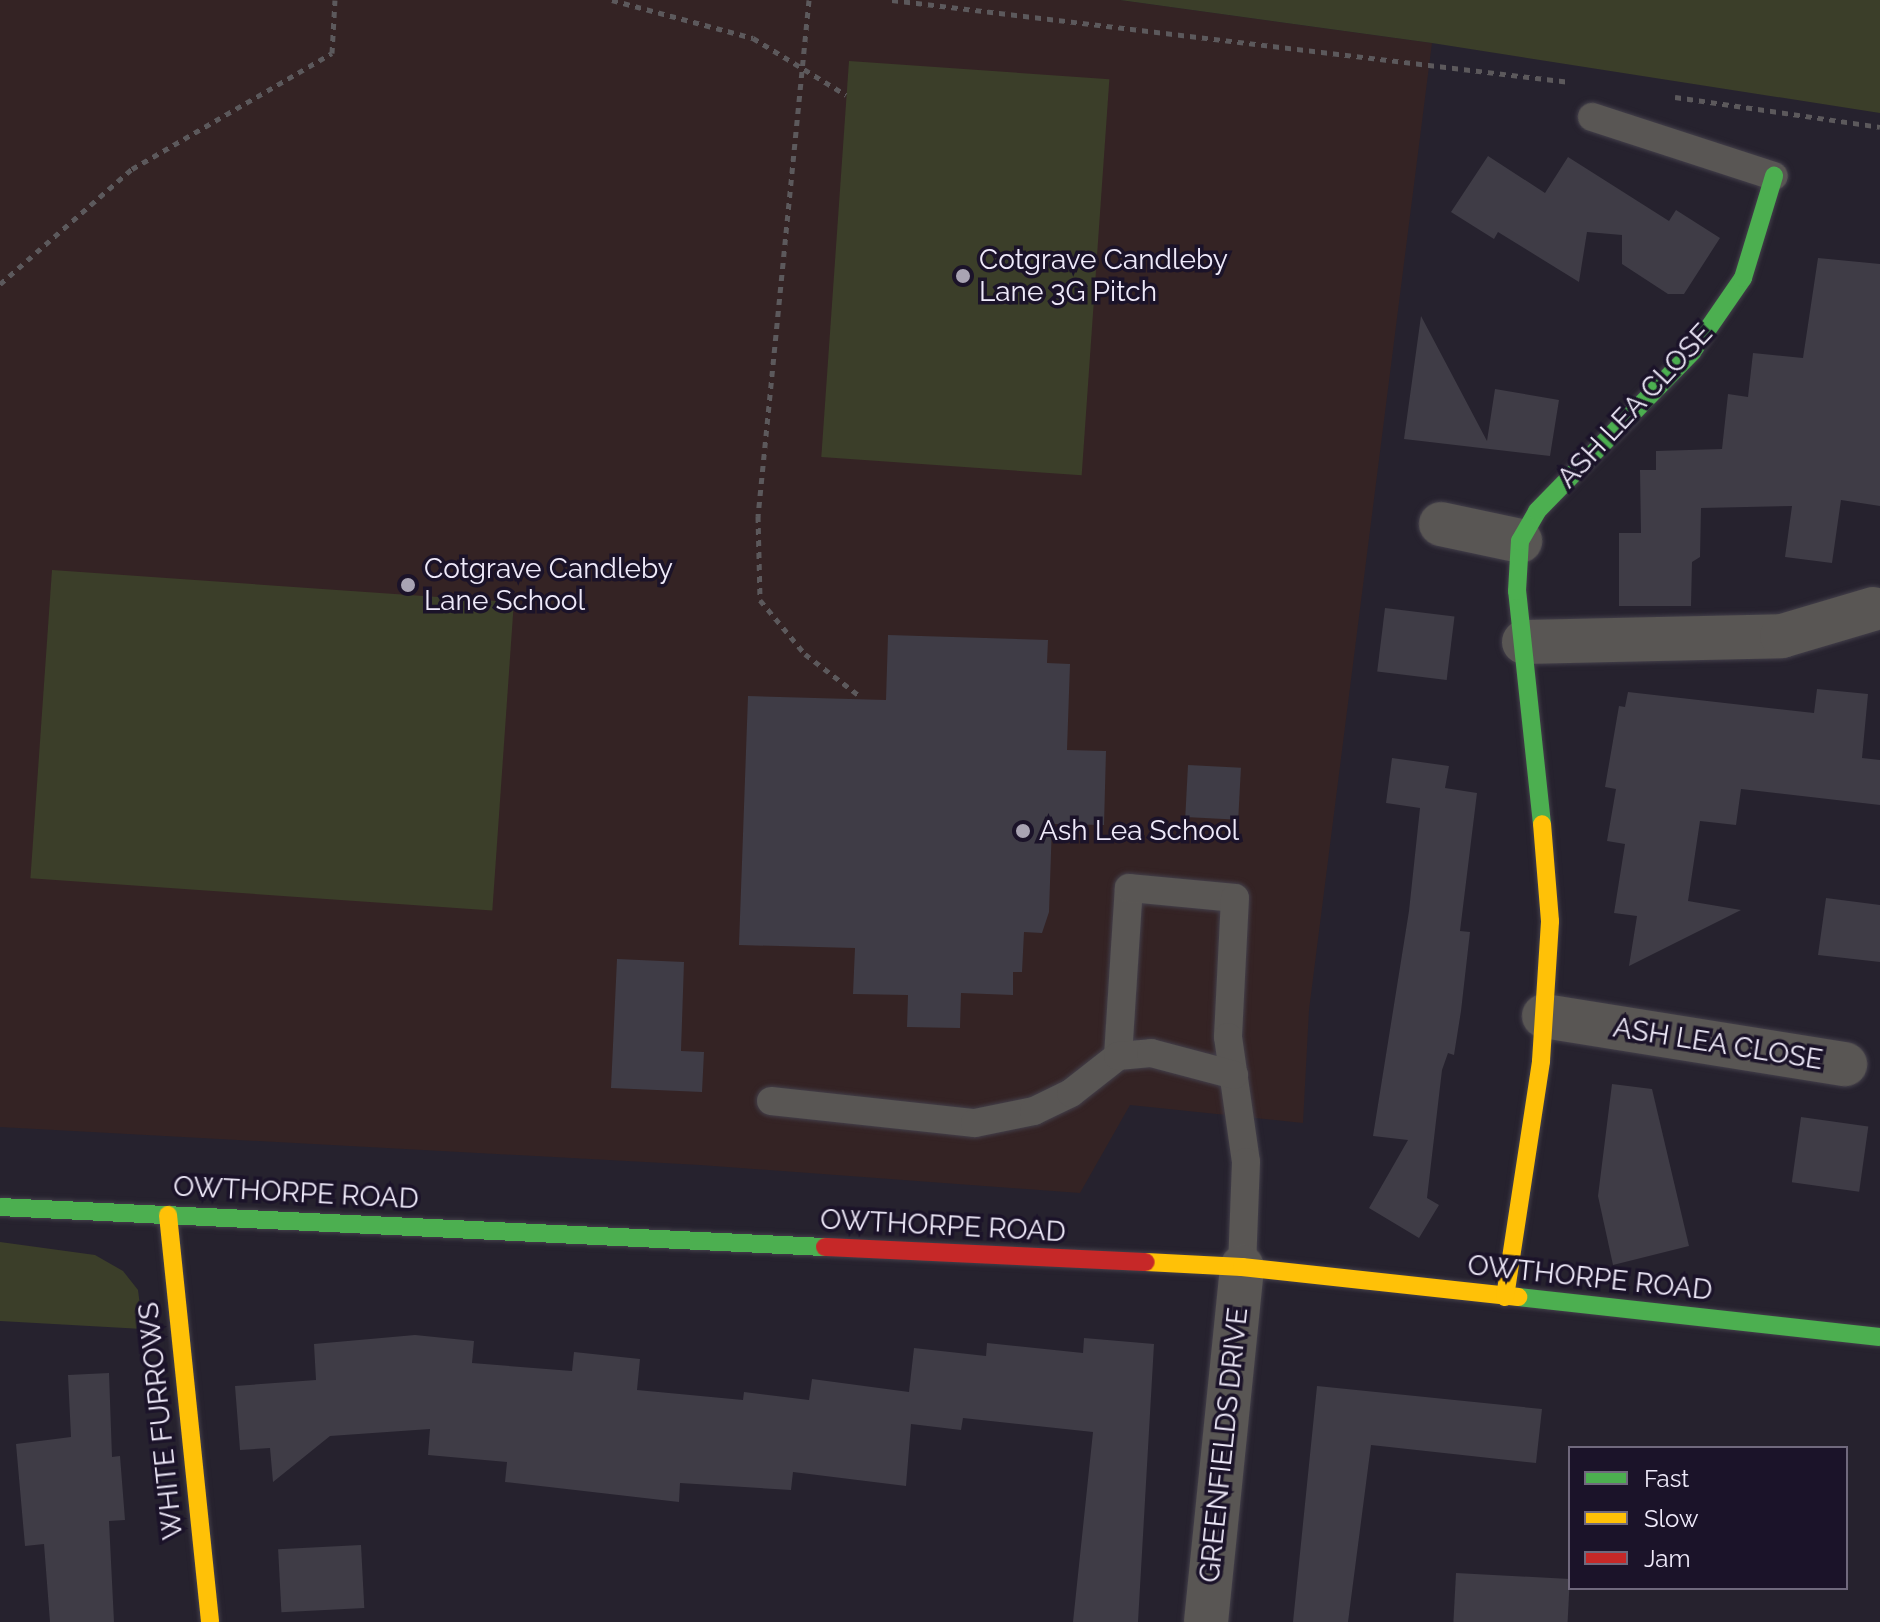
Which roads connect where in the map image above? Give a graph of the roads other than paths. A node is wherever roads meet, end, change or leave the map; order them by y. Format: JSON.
{"nodes":[{"id":1,"x":1592,"y":117,"type":"dead end"},
{"id":2,"x":1774,"y":176,"type":"joint"},
{"id":3,"x":1441,"y":524,"type":"dead end"},
{"id":4,"x":1520,"y":541,"type":"junction"},
{"id":5,"x":1873,"y":609,"type":"dead end"},
{"id":6,"x":1524,"y":642,"type":"junction"},
{"id":7,"x":1544,"y":1016,"type":"junction"},
{"id":8,"x":1118,"y":1056,"type":"junction"},
{"id":9,"x":1845,"y":1064,"type":"dead end"},
{"id":10,"x":1234,"y":1075,"type":"junction"},
{"id":11,"x":771,"y":1101,"type":"dead end"},
{"id":12,"x":0,"y":1207,"type":"edge"},
{"id":13,"x":168,"y":1215,"type":"junction"},
{"id":14,"x":1242,"y":1267,"type":"junction"},
{"id":15,"x":1505,"y":1297,"type":"junction"},
{"id":16,"x":1880,"y":1337,"type":"edge"},
{"id":17,"x":210,"y":1622,"type":"edge"},
{"id":18,"x":1206,"y":1622,"type":"edge"}],
"edges":[{"from":1,"to":2,"type":"lane"},
{"from":2,"to":4,"type":"street","name":"ASH LEA CLOSE"},
{"from":3,"to":4,"type":"street"},
{"from":4,"to":6,"type":"street","name":"ASH LEA CLOSE"},
{"from":5,"to":6,"type":"street"},
{"from":6,"to":7,"type":"street","name":"ASH LEA CLOSE"},
{"from":7,"to":9,"type":"street","name":"ASH LEA CLOSE"},
{"from":7,"to":15,"type":"street","name":"ASH LEA CLOSE"},
{"from":8,"to":10,"type":"lane"},
{"from":8,"to":10,"type":"lane"},
{"from":8,"to":11,"type":"lane"},
{"from":10,"to":14,"type":"lane"},
{"from":12,"to":13,"type":"street","name":"OWTHORPE ROAD"},
{"from":13,"to":14,"type":"street","name":"OWTHORPE ROAD"},
{"from":13,"to":17,"type":"street","name":"WHITE FURROWS"},
{"from":14,"to":15,"type":"street","name":"OWTHORPE ROAD"},
{"from":14,"to":18,"type":"street","name":"GREENFIELDS DRIVE"},
{"from":15,"to":16,"type":"street","name":"OWTHORPE ROAD"}]}
